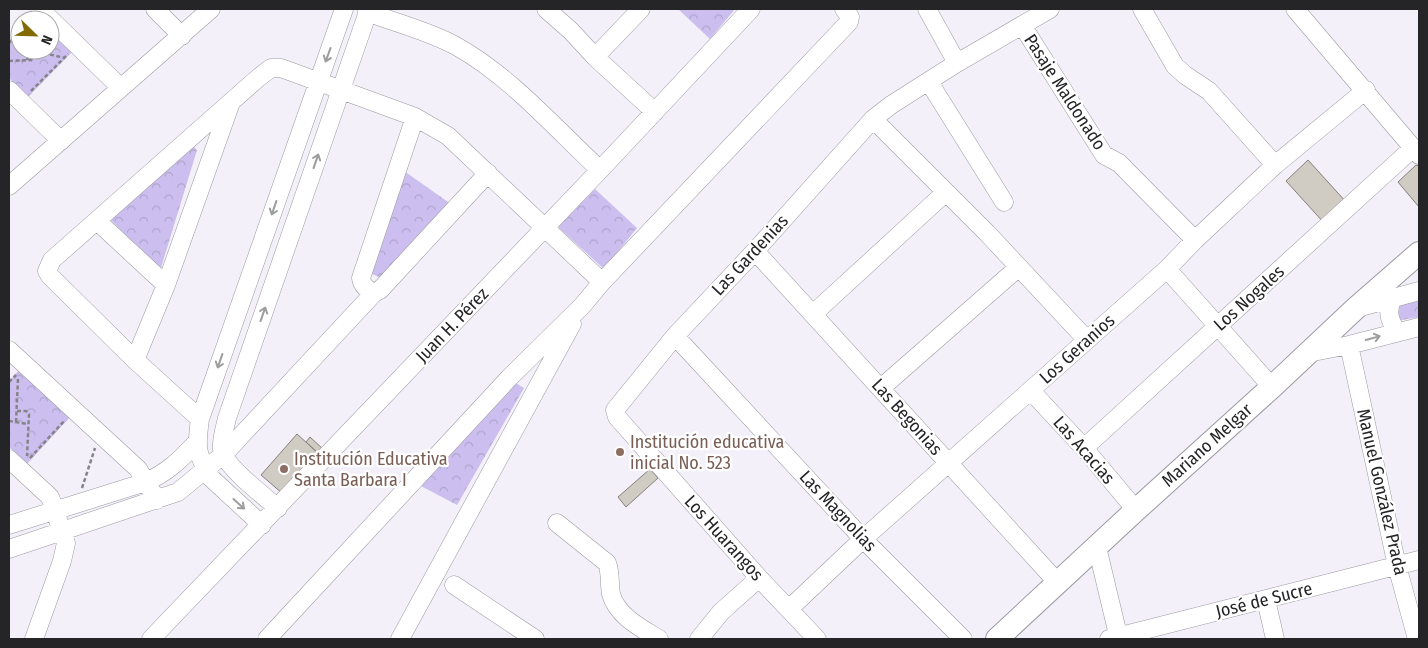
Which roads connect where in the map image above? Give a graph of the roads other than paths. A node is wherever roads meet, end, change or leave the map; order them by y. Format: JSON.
{"nodes":[{"id":1,"x":40,"y":9,"type":"edge"},
{"id":2,"x":155,"y":9,"type":"edge"},
{"id":3,"x":211,"y":9,"type":"edge"},
{"id":4,"x":344,"y":9,"type":"edge"},
{"id":5,"x":546,"y":9,"type":"edge"},
{"id":6,"x":641,"y":9,"type":"edge"},
{"id":7,"x":751,"y":9,"type":"edge"},
{"id":8,"x":844,"y":9,"type":"edge"},
{"id":9,"x":928,"y":9,"type":"edge"},
{"id":10,"x":1050,"y":9,"type":"edge"},
{"id":11,"x":1142,"y":9,"type":"edge"},
{"id":12,"x":1295,"y":9,"type":"edge"},
{"id":13,"x":368,"y":10,"type":"edge"},
{"id":14,"x":1022,"y":25,"type":"junction"},
{"id":15,"x":182,"y":36,"type":"junction"},
{"id":16,"x":595,"y":57,"type":"junction"},
{"id":17,"x":957,"y":63,"type":"junction"},
{"id":18,"x":318,"y":81,"type":"junction"},
{"id":19,"x":929,"y":82,"type":"junction"},
{"id":20,"x":122,"y":88,"type":"junction"},
{"id":21,"x":9,"y":90,"type":"edge"},
{"id":22,"x":340,"y":90,"type":"junction"},
{"id":23,"x":1366,"y":90,"type":"junction"},
{"id":24,"x":231,"y":102,"type":"junction"},
{"id":25,"x":655,"y":112,"type":"junction"},
{"id":26,"x":415,"y":117,"type":"junction"},
{"id":27,"x":873,"y":119,"type":"junction"},
{"id":28,"x":61,"y":141,"type":"junction"},
{"id":29,"x":1416,"y":151,"type":"edge"},
{"id":30,"x":1275,"y":165,"type":"junction"},
{"id":31,"x":600,"y":170,"type":"junction"},
{"id":32,"x":488,"y":173,"type":"junction"},
{"id":33,"x":9,"y":186,"type":"edge"},
{"id":34,"x":946,"y":192,"type":"junction"},
{"id":35,"x":1004,"y":202,"type":"dead end"},
{"id":36,"x":97,"y":221,"type":"junction"},
{"id":37,"x":545,"y":227,"type":"junction"},
{"id":38,"x":1195,"y":240,"type":"junction"},
{"id":39,"x":755,"y":251,"type":"junction"},
{"id":40,"x":1419,"y":253,"type":"edge"},
{"id":41,"x":1019,"y":267,"type":"junction"},
{"id":42,"x":1167,"y":269,"type":"junction"},
{"id":43,"x":602,"y":282,"type":"junction"},
{"id":44,"x":166,"y":285,"type":"junction"},
{"id":45,"x":1419,"y":292,"type":"edge"},
{"id":46,"x":374,"y":293,"type":"junction"},
{"id":47,"x":1392,"y":299,"type":"junction"},
{"id":48,"x":582,"y":306,"type":"junction"},
{"id":49,"x":1356,"y":308,"type":"junction"},
{"id":50,"x":813,"y":314,"type":"junction"},
{"id":51,"x":1218,"y":326,"type":"junction"},
{"id":52,"x":1419,"y":326,"type":"edge"},
{"id":53,"x":1397,"y":332,"type":"junction"},
{"id":54,"x":676,"y":336,"type":"junction"},
{"id":55,"x":1086,"y":340,"type":"junction"},
{"id":56,"x":1349,"y":345,"type":"junction"},
{"id":57,"x":9,"y":350,"type":"edge"},
{"id":58,"x":1308,"y":353,"type":"junction"},
{"id":59,"x":135,"y":360,"type":"junction"},
{"id":60,"x":1272,"y":387,"type":"junction"},
{"id":61,"x":881,"y":388,"type":"junction"},
{"id":62,"x":1031,"y":391,"type":"junction"},
{"id":63,"x":615,"y":410,"type":"joint"},
{"id":64,"x":200,"y":419,"type":"junction"},
{"id":65,"x":196,"y":443,"type":"junction"},
{"id":66,"x":1084,"y":448,"type":"junction"},
{"id":67,"x":224,"y":454,"type":"junction"},
{"id":68,"x":9,"y":459,"type":"edge"},
{"id":69,"x":949,"y":463,"type":"junction"},
{"id":70,"x":205,"y":469,"type":"junction"},
{"id":71,"x":146,"y":482,"type":"junction"},
{"id":72,"x":157,"y":500,"type":"junction"},
{"id":73,"x":278,"y":508,"type":"junction"},
{"id":74,"x":55,"y":510,"type":"junction"},
{"id":75,"x":1136,"y":510,"type":"junction"},
{"id":76,"x":557,"y":523,"type":"dead end"},
{"id":77,"x":9,"y":525,"type":"edge"},
{"id":78,"x":262,"y":525,"type":"junction"},
{"id":79,"x":63,"y":532,"type":"junction"},
{"id":80,"x":863,"y":539,"type":"junction"},
{"id":81,"x":1097,"y":547,"type":"junction"},
{"id":82,"x":9,"y":549,"type":"edge"},
{"id":83,"x":1419,"y":560,"type":"edge"},
{"id":84,"x":1397,"y":566,"type":"junction"},
{"id":85,"x":759,"y":578,"type":"junction"},
{"id":86,"x":1058,"y":583,"type":"junction"},
{"id":87,"x":454,"y":585,"type":"dead end"},
{"id":88,"x":1266,"y":600,"type":"junction"},
{"id":89,"x":789,"y":609,"type":"junction"},
{"id":90,"x":1116,"y":638,"type":"edge"},
{"id":91,"x":34,"y":639,"type":"edge"},
{"id":92,"x":152,"y":639,"type":"edge"},
{"id":93,"x":156,"y":639,"type":"edge"},
{"id":94,"x":267,"y":639,"type":"edge"},
{"id":95,"x":400,"y":639,"type":"edge"},
{"id":96,"x":535,"y":639,"type":"edge"},
{"id":97,"x":659,"y":639,"type":"edge"},
{"id":98,"x":699,"y":639,"type":"edge"},
{"id":99,"x":817,"y":639,"type":"edge"},
{"id":100,"x":963,"y":639,"type":"edge"},
{"id":101,"x":997,"y":639,"type":"edge"},
{"id":102,"x":1275,"y":639,"type":"edge"},
{"id":103,"x":1417,"y":639,"type":"edge"}],
"edges":[{"from":1,"to":20,"type":"street"},
{"from":2,"to":15,"type":"street"},
{"from":3,"to":15,"type":"street"},
{"from":4,"to":18,"type":"street","one_way":true},
{"from":5,"to":16,"type":"street"},
{"from":6,"to":16,"type":"street"},
{"from":7,"to":25,"type":"street","name":"Juan H. Pérez"},
{"from":8,"to":43,"type":"street"},
{"from":9,"to":17,"type":"street"},
{"from":10,"to":14,"type":"street","name":"Las Gardenias"},
{"from":11,"to":30,"type":"street"},
{"from":12,"to":23,"type":"street"},
{"from":13,"to":22,"type":"street"},
{"from":13,"to":31,"type":"street"},
{"from":14,"to":17,"type":"street","name":"Las Gardenias"},
{"from":14,"to":38,"type":"street","name":"Pasaje Maldonado"},
{"from":15,"to":20,"type":"street"},
{"from":16,"to":25,"type":"street"},
{"from":17,"to":19,"type":"street","name":"Las Gardenias"},
{"from":18,"to":22,"type":"street"},
{"from":18,"to":24,"type":"street"},
{"from":18,"to":64,"type":"street","one_way":true},
{"from":19,"to":27,"type":"street","name":"Las Gardenias"},
{"from":19,"to":35,"type":"street"},
{"from":20,"to":28,"type":"street"},
{"from":21,"to":28,"type":"street"},
{"from":22,"to":26,"type":"street"},
{"from":67,"to":22,"type":"street","one_way":true},
{"from":23,"to":29,"type":"street"},
{"from":23,"to":30,"type":"street","name":"Los Geranios"},
{"from":24,"to":36,"type":"street"},
{"from":24,"to":44,"type":"street"},
{"from":25,"to":31,"type":"street","name":"Juan H. Pérez"},
{"from":26,"to":32,"type":"street"},
{"from":26,"to":46,"type":"street"},
{"from":27,"to":34,"type":"street"},
{"from":27,"to":39,"type":"street","name":"Las Gardenias"},
{"from":28,"to":33,"type":"street"},
{"from":29,"to":51,"type":"street","name":"Los Nogales"},
{"from":30,"to":38,"type":"street","name":"Los Geranios"},
{"from":31,"to":37,"type":"street","name":"Juan H. Pérez"},
{"from":32,"to":37,"type":"street"},
{"from":32,"to":46,"type":"street"},
{"from":34,"to":41,"type":"street"},
{"from":34,"to":50,"type":"street"},
{"from":36,"to":44,"type":"street"},
{"from":36,"to":59,"type":"street"},
{"from":37,"to":43,"type":"street"},
{"from":37,"to":73,"type":"street","name":"Juan H. Pérez"},
{"from":38,"to":42,"type":"street","name":"Los Geranios"},
{"from":39,"to":50,"type":"street","name":"Las Begonias"},
{"from":39,"to":54,"type":"street","name":"Las Gardenias"},
{"from":40,"to":49,"type":"main road","name":"Mariano Melgar"},
{"from":41,"to":55,"type":"street"},
{"from":41,"to":61,"type":"street"},
{"from":42,"to":51,"type":"street"},
{"from":42,"to":55,"type":"street","name":"Los Geranios"},
{"from":43,"to":48,"type":"street"},
{"from":44,"to":59,"type":"street"},
{"from":45,"to":47,"type":"street"},
{"from":46,"to":67,"type":"street"},
{"from":47,"to":49,"type":"street"},
{"from":47,"to":53,"type":"street"},
{"from":48,"to":94,"type":"street"},
{"from":48,"to":95,"type":"street"},
{"from":49,"to":58,"type":"main road","name":"Mariano Melgar"},
{"from":50,"to":61,"type":"street","name":"Las Begonias"},
{"from":51,"to":60,"type":"street"},
{"from":51,"to":66,"type":"street","name":"Los Nogales"},
{"from":52,"to":53,"type":"street"},
{"from":56,"to":53,"type":"street","one_way":true},
{"from":54,"to":63,"type":"street","name":"Las Gardenias"},
{"from":54,"to":80,"type":"street","name":"Las Magnolias"},
{"from":55,"to":62,"type":"street","name":"Los Geranios"},
{"from":56,"to":58,"type":"street"},
{"from":56,"to":84,"type":"street","name":"Manuel González Prada"},
{"from":57,"to":71,"type":"street"},
{"from":58,"to":60,"type":"main road","name":"Mariano Melgar"},
{"from":59,"to":64,"type":"street"},
{"from":60,"to":75,"type":"main road","name":"Mariano Melgar"},
{"from":61,"to":69,"type":"street","name":"Las Begonias"},
{"from":62,"to":66,"type":"street","name":"Las Acacias"},
{"from":62,"to":69,"type":"street","name":"Los Geranios"},
{"from":63,"to":85,"type":"street","name":"Los Huarangos"},
{"from":64,"to":65,"type":"street"},
{"from":65,"to":70,"type":"street"},
{"from":65,"to":71,"type":"street"},
{"from":66,"to":75,"type":"street","name":"Las Acacias"},
{"from":67,"to":70,"type":"street"},
{"from":67,"to":73,"type":"street"},
{"from":68,"to":74,"type":"street"},
{"from":69,"to":80,"type":"street","name":"Los Geranios"},
{"from":69,"to":86,"type":"street","name":"Las Begonias"},
{"from":70,"to":72,"type":"street"},
{"from":70,"to":78,"type":"street","one_way":true},
{"from":71,"to":72,"type":"street"},
{"from":71,"to":74,"type":"street"},
{"from":72,"to":79,"type":"street"},
{"from":73,"to":78,"type":"street","name":"Juan H. Pérez"},
{"from":74,"to":77,"type":"street"},
{"from":74,"to":79,"type":"street"},
{"from":75,"to":81,"type":"main road","name":"Mariano Melgar"},
{"from":76,"to":97,"type":"street"},
{"from":78,"to":92,"type":"street","name":"Juan H. Pérez"},
{"from":79,"to":82,"type":"street"},
{"from":79,"to":91,"type":"street"},
{"from":80,"to":89,"type":"street","name":"Los Geranios"},
{"from":80,"to":100,"type":"street","name":"Las Magnolias"},
{"from":81,"to":86,"type":"main road","name":"Mariano Melgar"},
{"from":81,"to":90,"type":"street"},
{"from":83,"to":84,"type":"street","name":"José de Sucre"},
{"from":84,"to":88,"type":"street","name":"José de Sucre"},
{"from":84,"to":103,"type":"street","name":"Manuel González Prada"},
{"from":85,"to":89,"type":"street","name":"Los Huarangos"},
{"from":85,"to":98,"type":"street"},
{"from":86,"to":101,"type":"main road","name":"Mariano Melgar"},
{"from":87,"to":96,"type":"street"},
{"from":88,"to":90,"type":"street","name":"José de Sucre"},
{"from":88,"to":102,"type":"street"},
{"from":89,"to":99,"type":"street","name":"Los Huarangos"},
{"from":92,"to":93,"type":"street"}]}
